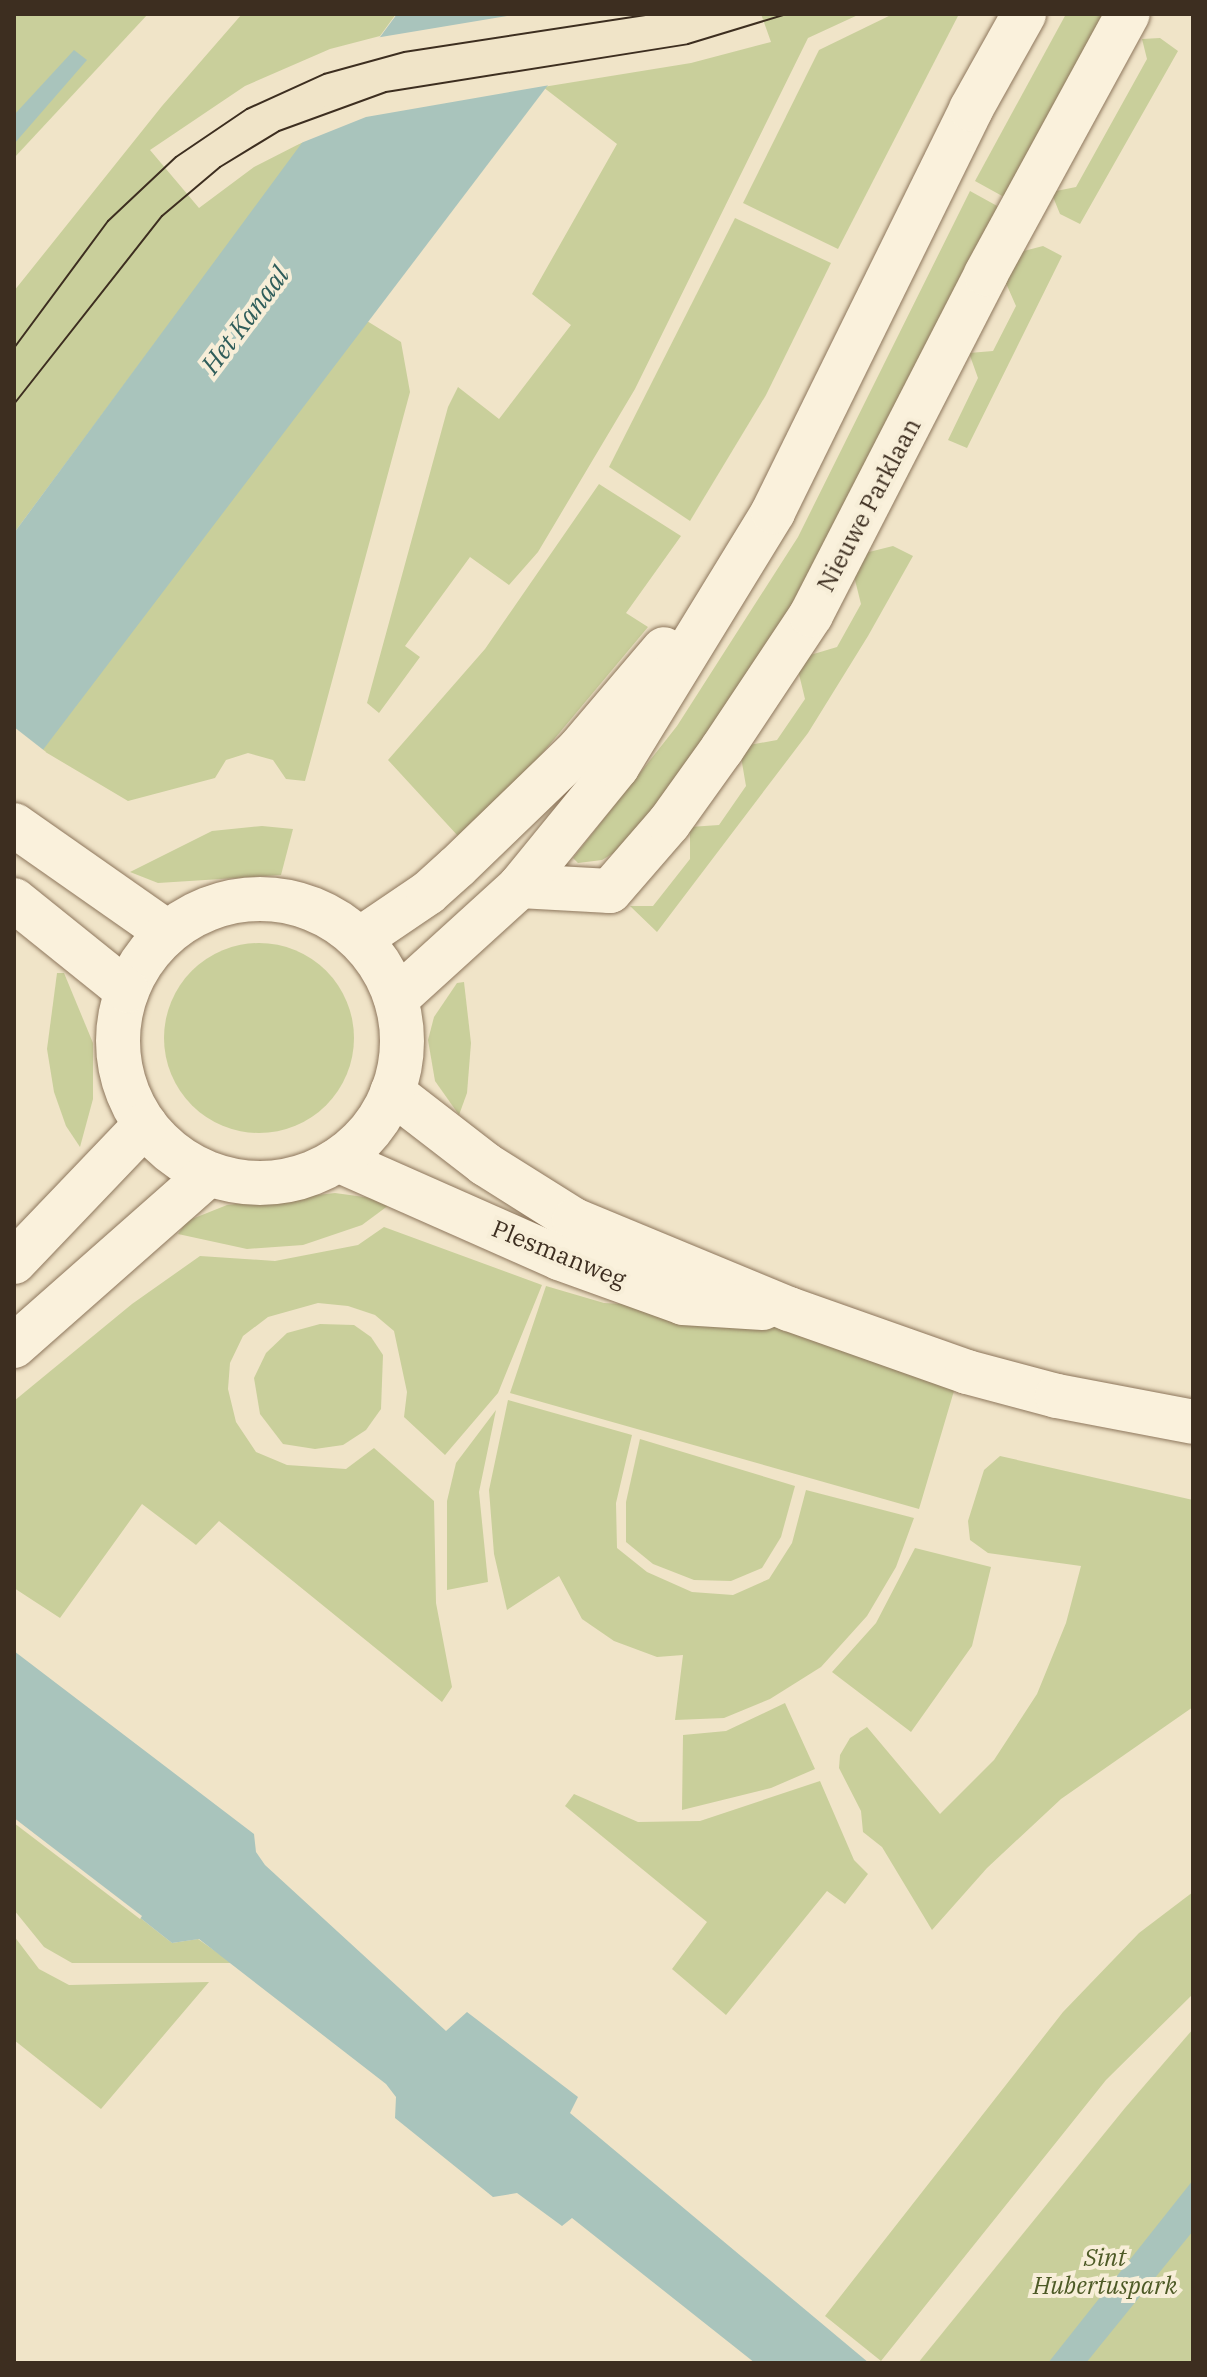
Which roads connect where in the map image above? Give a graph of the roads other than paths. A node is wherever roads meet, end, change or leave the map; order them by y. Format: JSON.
{"nodes":[{"id":1,"x":1024,"y":14,"type":"edge"},
{"id":2,"x":1128,"y":14,"type":"edge"},
{"id":3,"x":773,"y":512,"type":"junction"},
{"id":4,"x":16,"y":826,"type":"edge"},
{"id":5,"x":520,"y":886,"type":"junction"},
{"id":6,"x":14,"y":900,"type":"edge"},
{"id":7,"x":167,"y":932,"type":"junction"},
{"id":8,"x":360,"y":939,"type":"junction"},
{"id":9,"x":127,"y":991,"type":"junction"},
{"id":10,"x":396,"y":999,"type":"junction"},
{"id":11,"x":392,"y":1092,"type":"junction"},
{"id":12,"x":145,"y":1125,"type":"junction"},
{"id":13,"x":338,"y":1160,"type":"junction"},
{"id":14,"x":209,"y":1174,"type":"junction"},
{"id":15,"x":14,"y":1262,"type":"edge"},
{"id":16,"x":789,"y":1309,"type":"junction"},
{"id":17,"x":14,"y":1346,"type":"edge"},
{"id":18,"x":1193,"y":1422,"type":"edge"}],
"edges":[{"from":1,"to":3,"type":"main road"},
{"from":2,"to":5,"type":"main road","name":"Nieuwe Parklaan"},
{"from":3,"to":5,"type":"main road"},
{"from":3,"to":8,"type":"main road"},
{"from":4,"to":7,"type":"main road"},
{"from":5,"to":10,"type":"main road"},
{"from":6,"to":9,"type":"main road"},
{"from":7,"to":8,"type":"main road"},
{"from":7,"to":9,"type":"main road"},
{"from":8,"to":10,"type":"main road"},
{"from":9,"to":12,"type":"main road"},
{"from":10,"to":11,"type":"main road"},
{"from":11,"to":13,"type":"main road"},
{"from":11,"to":16,"type":"main road","name":"Plesmanweg"},
{"from":12,"to":14,"type":"main road"},
{"from":12,"to":15,"type":"main road"},
{"from":13,"to":14,"type":"main road"},
{"from":13,"to":16,"type":"main road","name":"Plesmanweg"},
{"from":14,"to":17,"type":"main road"},
{"from":16,"to":18,"type":"main road","name":"Plesmanweg"}]}
